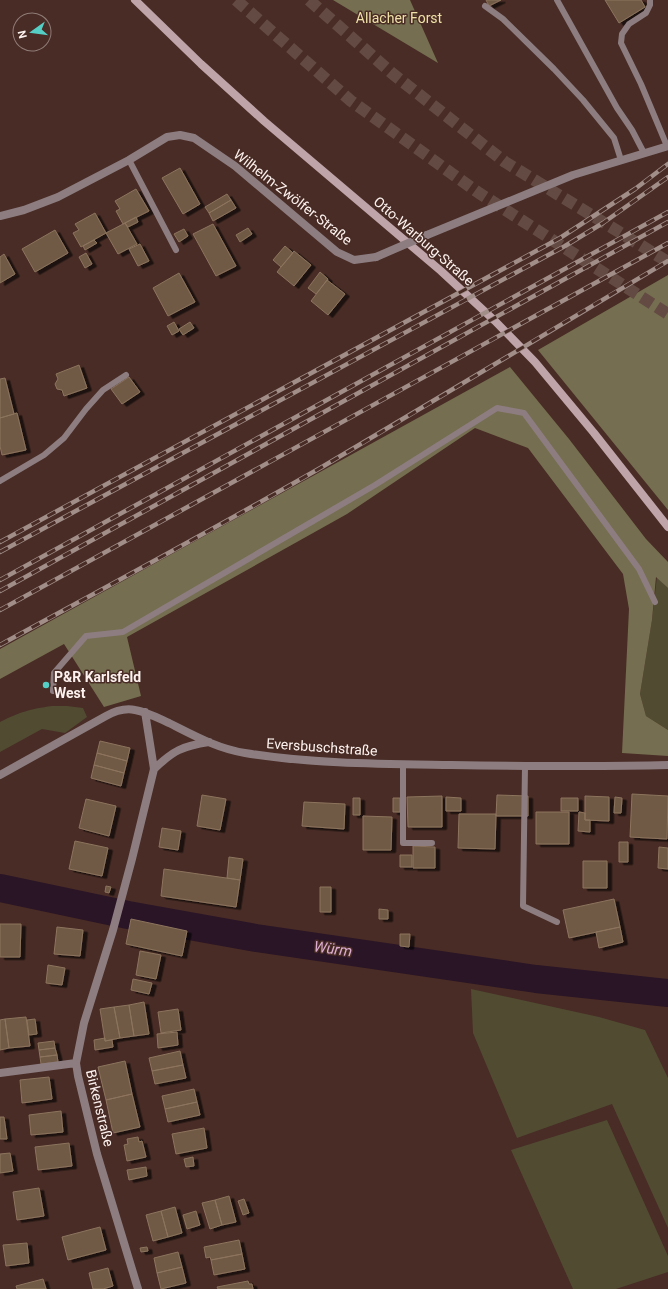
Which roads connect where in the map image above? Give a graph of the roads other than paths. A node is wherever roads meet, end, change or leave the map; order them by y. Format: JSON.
{"nodes":[{"id":1,"x":135,"y":0,"type":"edge"},
{"id":2,"x":557,"y":0,"type":"edge"},
{"id":3,"x":650,"y":0,"type":"edge"},
{"id":4,"x":485,"y":6,"type":"dead end"},
{"id":5,"x":667,"y":146,"type":"edge"},
{"id":6,"x":644,"y":153,"type":"junction"},
{"id":7,"x":129,"y":160,"type":"junction"},
{"id":8,"x":621,"y":160,"type":"junction"},
{"id":9,"x":0,"y":216,"type":"edge"},
{"id":10,"x":176,"y":250,"type":"dead end"},
{"id":11,"x":126,"y":375,"type":"dead end"},
{"id":12,"x":0,"y":480,"type":"edge"},
{"id":13,"x":668,"y":527,"type":"edge"},
{"id":14,"x":655,"y":602,"type":"dead end"},
{"id":15,"x":53,"y":691,"type":"dead end"},
{"id":16,"x":145,"y":712,"type":"junction"},
{"id":17,"x":210,"y":742,"type":"junction"},
{"id":18,"x":403,"y":765,"type":"junction"},
{"id":19,"x":525,"y":766,"type":"junction"},
{"id":20,"x":668,"y":766,"type":"edge"},
{"id":21,"x":154,"y":769,"type":"junction"},
{"id":22,"x":0,"y":774,"type":"edge"},
{"id":23,"x":432,"y":843,"type":"dead end"},
{"id":24,"x":557,"y":922,"type":"dead end"},
{"id":25,"x":76,"y":1063,"type":"junction"},
{"id":26,"x":0,"y":1072,"type":"edge"},
{"id":27,"x":138,"y":1289,"type":"edge"}],
"edges":[{"from":1,"to":13,"type":"main road","name":"Otto-Warburg-Straße"},
{"from":2,"to":6,"type":"lane"},
{"from":3,"to":5,"type":"lane"},
{"from":4,"to":8,"type":"lane"},
{"from":5,"to":6,"type":"street","name":"Wilhelm-Zwölfer-Straße"},
{"from":6,"to":8,"type":"street","name":"Wilhelm-Zwölfer-Straße"},
{"from":7,"to":8,"type":"street","name":"Wilhelm-Zwölfer-Straße","bridge":true},
{"from":7,"to":9,"type":"street","name":"Wilhelm-Zwölfer-Straße"},
{"from":7,"to":10,"type":"lane"},
{"from":11,"to":12,"type":"lane"},
{"from":14,"to":15,"type":"lane"},
{"from":16,"to":17,"type":"street","name":"Eversbuschstraße"},
{"from":16,"to":21,"type":"street"},
{"from":16,"to":22,"type":"street","name":"Eversbuschstraße"},
{"from":17,"to":18,"type":"street","name":"Eversbuschstraße"},
{"from":17,"to":21,"type":"street"},
{"from":18,"to":19,"type":"street","name":"Eversbuschstraße"},
{"from":18,"to":23,"type":"lane"},
{"from":19,"to":20,"type":"street","name":"Eversbuschstraße"},
{"from":19,"to":24,"type":"lane"},
{"from":21,"to":25,"type":"street","name":"Birkenstraße"},
{"from":25,"to":26,"type":"street"},
{"from":25,"to":27,"type":"street","name":"Birkenstraße"}]}
